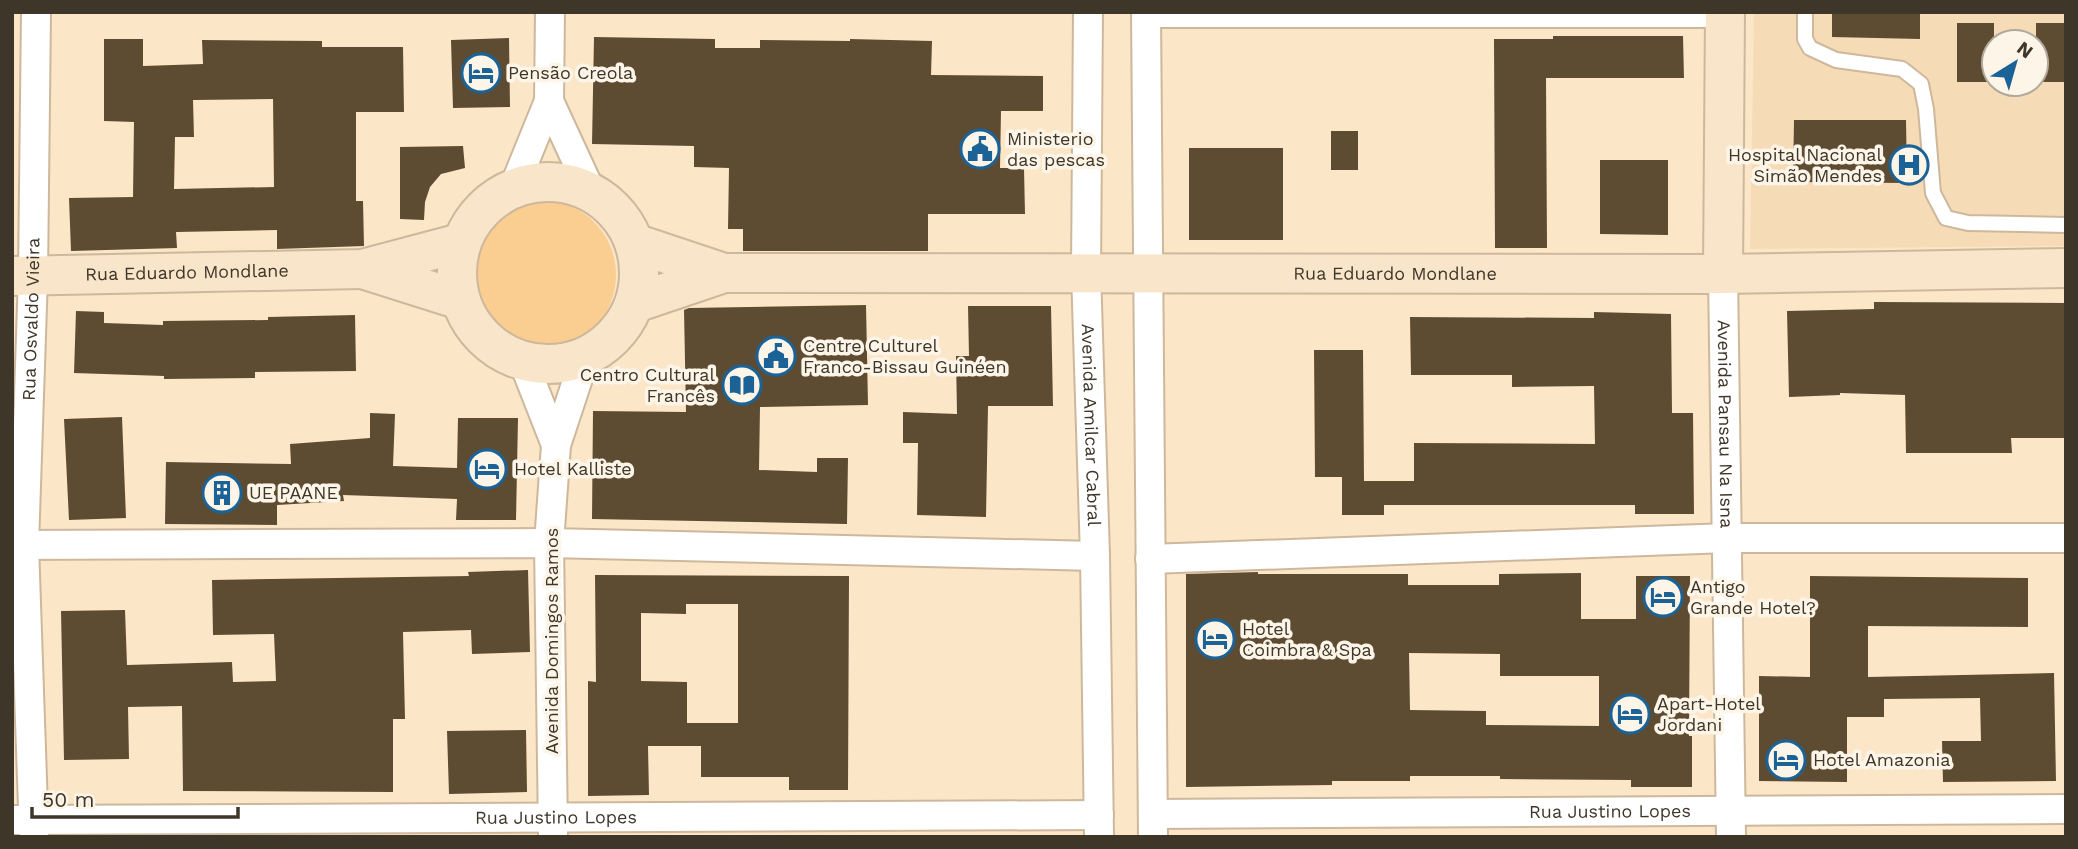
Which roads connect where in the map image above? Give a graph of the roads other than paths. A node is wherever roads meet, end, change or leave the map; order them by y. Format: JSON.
{"nodes":[{"id":1,"x":36,"y":12,"type":"edge"},
{"id":2,"x":550,"y":12,"type":"edge"},
{"id":3,"x":1088,"y":12,"type":"edge"},
{"id":4,"x":1146,"y":12,"type":"edge"},
{"id":5,"x":1805,"y":12,"type":"edge"},
{"id":6,"x":1724,"y":13,"type":"edge"},
{"id":7,"x":549,"y":101,"type":"junction"},
{"id":8,"x":514,"y":187,"type":"junction"},
{"id":9,"x":591,"y":192,"type":"junction"},
{"id":10,"x":2066,"y":225,"type":"edge"},
{"id":11,"x":460,"y":243,"type":"junction"},
{"id":12,"x":634,"y":243,"type":"junction"},
{"id":13,"x":2066,"y":268,"type":"edge"},
{"id":14,"x":362,"y":269,"type":"junction"},
{"id":15,"x":1086,"y":272,"type":"junction"},
{"id":16,"x":724,"y":273,"type":"junction"},
{"id":17,"x":1723,"y":274,"type":"junction"},
{"id":18,"x":1150,"y":275,"type":"junction"},
{"id":19,"x":23,"y":276,"type":"edge"},
{"id":20,"x":460,"y":300,"type":"junction"},
{"id":21,"x":635,"y":303,"type":"junction"},
{"id":22,"x":584,"y":357,"type":"junction"},
{"id":23,"x":523,"y":361,"type":"junction"},
{"id":24,"x":556,"y":444,"type":"junction"},
{"id":25,"x":1728,"y":538,"type":"junction"},
{"id":26,"x":2066,"y":538,"type":"edge"},
{"id":27,"x":549,"y":543,"type":"junction"},
{"id":28,"x":18,"y":545,"type":"edge"},
{"id":29,"x":1095,"y":556,"type":"junction"},
{"id":30,"x":1150,"y":559,"type":"junction"},
{"id":31,"x":2066,"y":809,"type":"edge"},
{"id":32,"x":1731,"y":824,"type":"edge"},
{"id":33,"x":1153,"y":825,"type":"edge"},
{"id":34,"x":27,"y":826,"type":"edge"},
{"id":35,"x":1099,"y":826,"type":"edge"},
{"id":36,"x":553,"y":827,"type":"edge"}],
"edges":[{"from":1,"to":19,"type":"street","name":"Rua Osvaldo Vieira"},
{"from":2,"to":7,"type":"street"},
{"from":3,"to":15,"type":"street","name":"Avenida Amilcar Cabral"},
{"from":4,"to":6,"type":"street"},
{"from":4,"to":18,"type":"street"},
{"from":5,"to":10,"type":"lane"},
{"from":6,"to":17,"type":"street","name":"Avenida Pansau Na Isna"},
{"from":7,"to":8,"type":"street"},
{"from":7,"to":9,"type":"street"},
{"from":8,"to":9,"type":"street"},
{"from":8,"to":11,"type":"street"},
{"from":9,"to":12,"type":"street"},
{"from":11,"to":14,"type":"street","name":"Rua Eduardo Mondlane"},
{"from":11,"to":20,"type":"street"},
{"from":12,"to":16,"type":"street","name":"Rua Eduardo Mondlane"},
{"from":12,"to":21,"type":"street"},
{"from":13,"to":17,"type":"street","name":"Rua Eduardo Mondlane"},
{"from":14,"to":19,"type":"street","name":"Rua Eduardo Mondlane"},
{"from":14,"to":20,"type":"street","name":"Rua Eduardo Mondlane"},
{"from":15,"to":16,"type":"street","name":"Rua Eduardo Mondlane"},
{"from":15,"to":18,"type":"street","name":"Rua Eduardo Mondlane"},
{"from":15,"to":29,"type":"street","name":"Avenida Amilcar Cabral"},
{"from":16,"to":21,"type":"street","name":"Rua Eduardo Mondlane"},
{"from":17,"to":18,"type":"street","name":"Rua Eduardo Mondlane"},
{"from":17,"to":25,"type":"street","name":"Avenida Pansau Na Isna"},
{"from":18,"to":30,"type":"street"},
{"from":19,"to":28,"type":"street","name":"Rua Osvaldo Vieira"},
{"from":20,"to":23,"type":"street"},
{"from":21,"to":22,"type":"street"},
{"from":22,"to":23,"type":"street"},
{"from":22,"to":24,"type":"street","name":"Avenida Domingos Ramos"},
{"from":23,"to":24,"type":"street","name":"Avenida Domingos Ramos"},
{"from":24,"to":27,"type":"street","name":"Avenida Domingos Ramos"},
{"from":25,"to":26,"type":"street"},
{"from":25,"to":30,"type":"street"},
{"from":25,"to":32,"type":"street","name":"Avenida Pansau Na Isna"},
{"from":27,"to":28,"type":"street"},
{"from":27,"to":29,"type":"street"},
{"from":27,"to":36,"type":"street","name":"Avenida Domingos Ramos"},
{"from":28,"to":34,"type":"street","name":"Rua Osvaldo Vieira"},
{"from":29,"to":35,"type":"street","name":"Avenida Amilcar Cabral"},
{"from":30,"to":33,"type":"street"},
{"from":31,"to":32,"type":"street","name":"Rua Justino Lopes"},
{"from":32,"to":33,"type":"street","name":"Rua Justino Lopes"},
{"from":34,"to":36,"type":"street","name":"Rua Justino Lopes"},
{"from":35,"to":36,"type":"street","name":"Rua Justino Lopes"}]}
